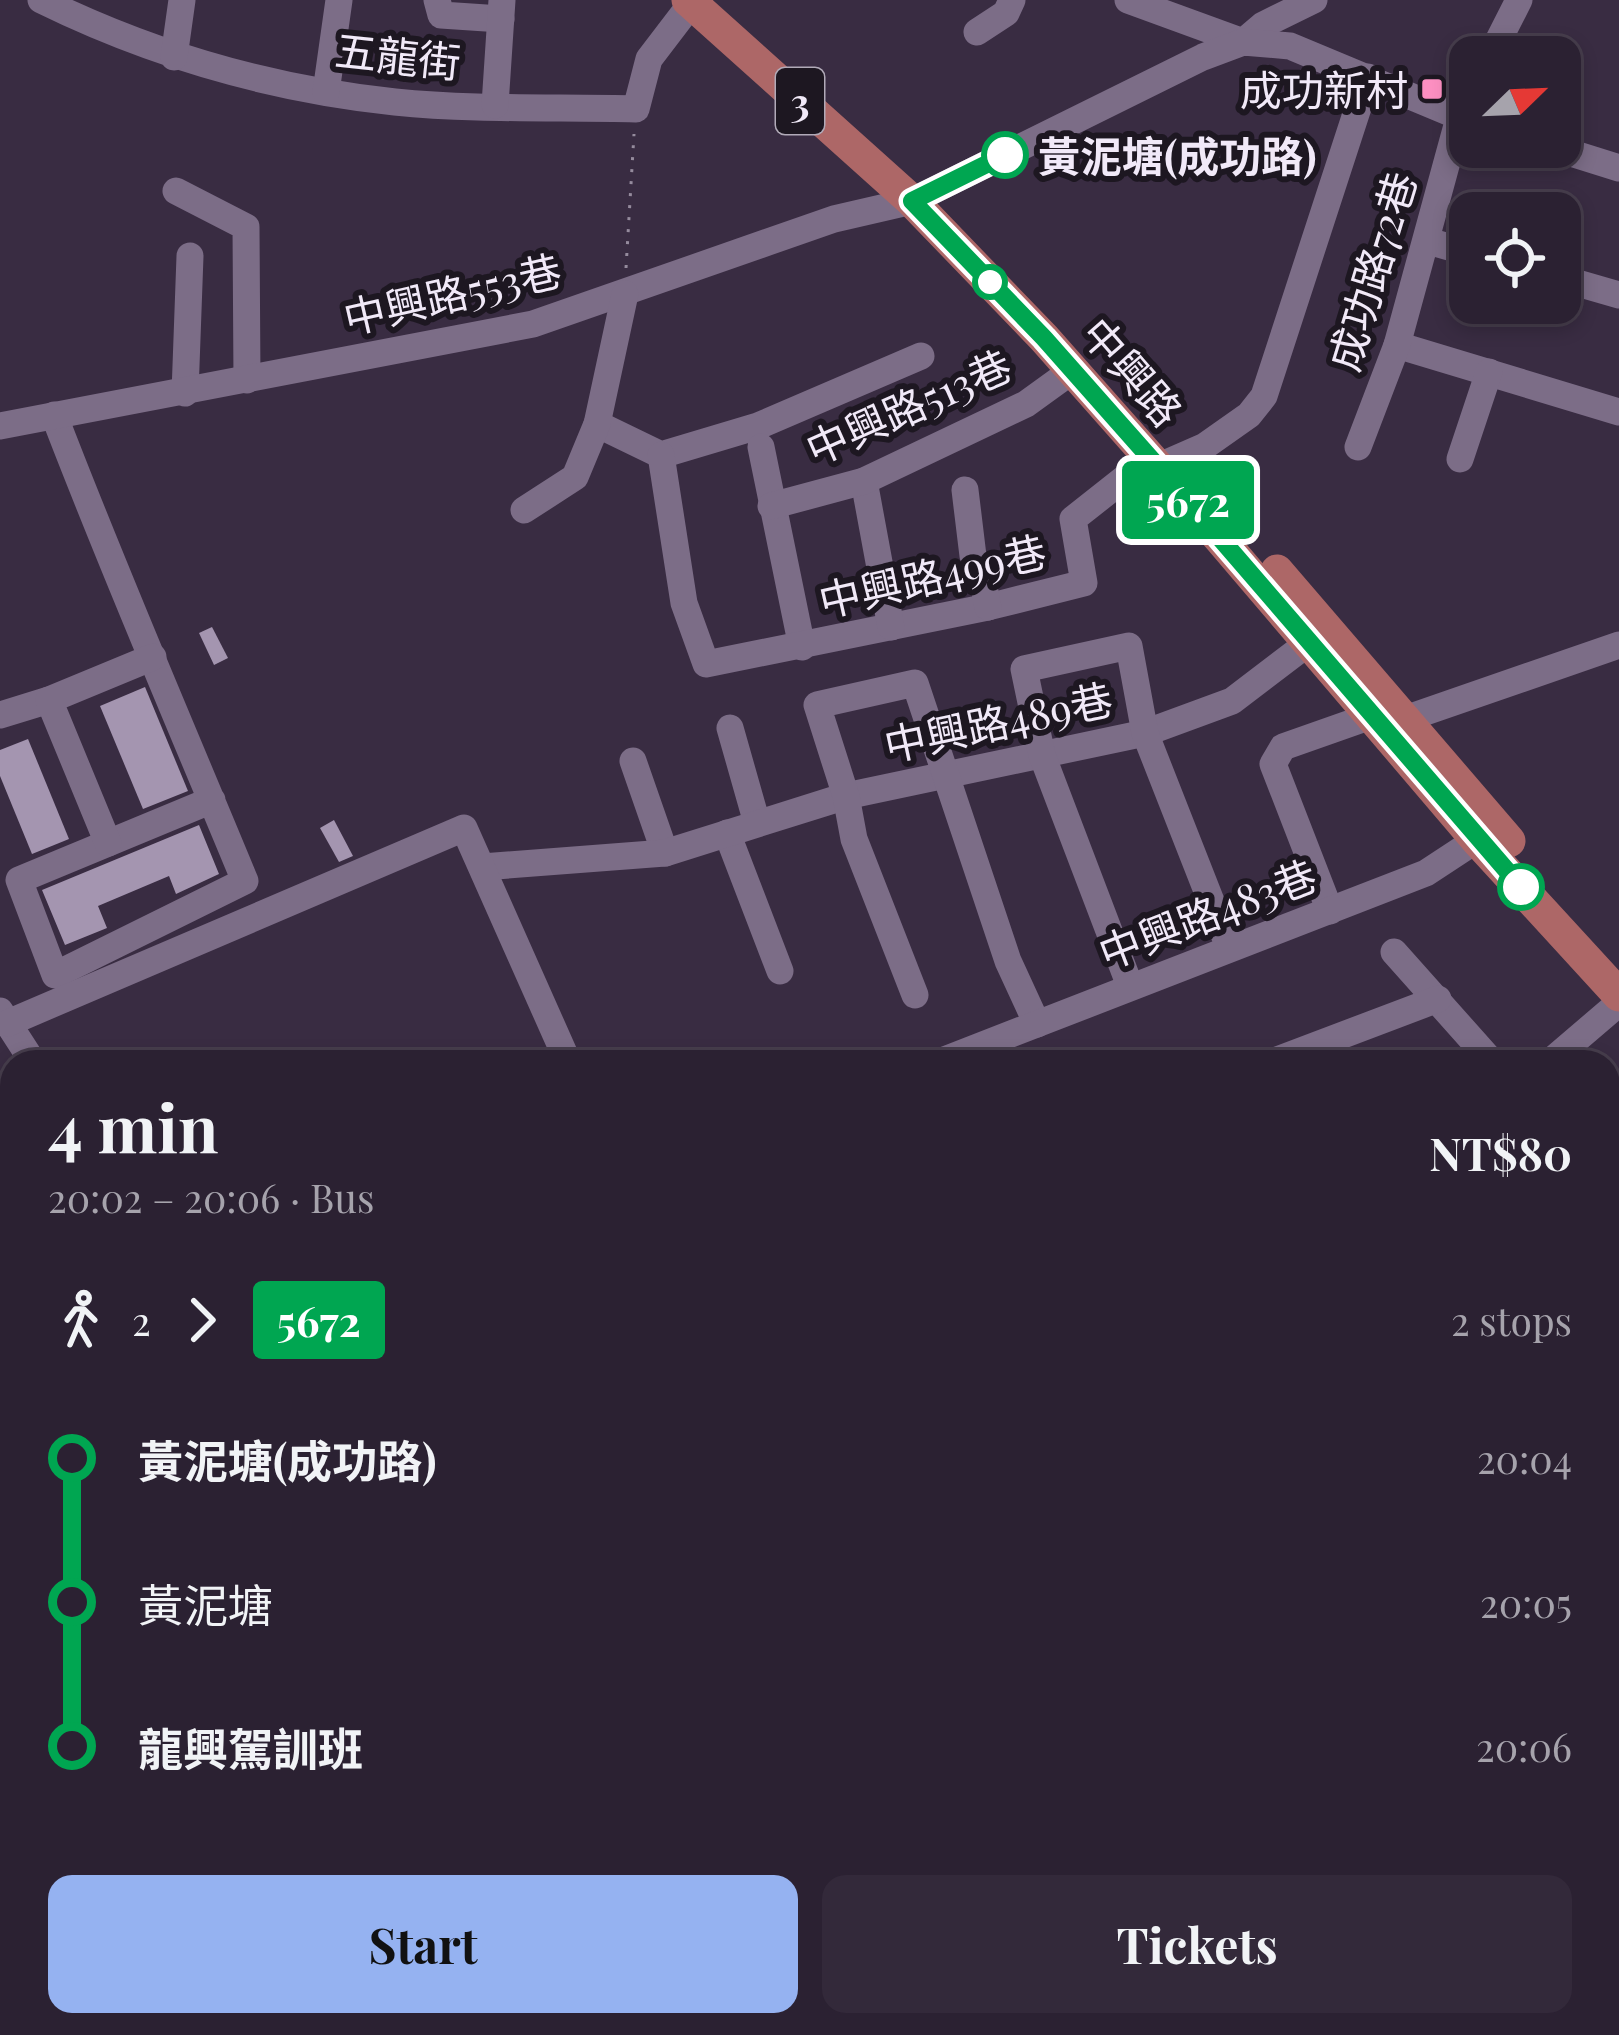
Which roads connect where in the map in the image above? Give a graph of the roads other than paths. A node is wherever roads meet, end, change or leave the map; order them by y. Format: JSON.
{"nodes":[{"id":1,"x":40,"y":0,"type":"edge"},
{"id":2,"x":182,"y":0,"type":"edge"},
{"id":3,"x":339,"y":0,"type":"edge"},
{"id":4,"x":437,"y":0,"type":"edge"},
{"id":5,"x":1012,"y":0,"type":"edge"},
{"id":6,"x":1128,"y":0,"type":"edge"},
{"id":7,"x":1314,"y":0,"type":"edge"},
{"id":8,"x":1519,"y":0,"type":"edge"},
{"id":9,"x":698,"y":1,"type":"edge"},
{"id":10,"x":501,"y":9,"type":"edge"},
{"id":11,"x":977,"y":32,"type":"dead end"},
{"id":12,"x":1501,"y":36,"type":"edge"},
{"id":13,"x":1243,"y":42,"type":"junction"},
{"id":14,"x":174,"y":57,"type":"junction"},
{"id":15,"x":1367,"y":77,"type":"junction"},
{"id":16,"x":326,"y":92,"type":"junction"},
{"id":17,"x":495,"y":105,"type":"junction"},
{"id":18,"x":1449,"y":106,"type":"edge"},
{"id":19,"x":1581,"y":156,"type":"edge"},
{"id":20,"x":1450,"y":168,"type":"edge"},
{"id":21,"x":1619,"y":168,"type":"edge"},
{"id":22,"x":176,"y":191,"type":"dead end"},
{"id":23,"x":921,"y":197,"type":"junction"},
{"id":24,"x":1428,"y":241,"type":"junction"},
{"id":25,"x":1449,"y":247,"type":"edge"},
{"id":26,"x":190,"y":256,"type":"dead end"},
{"id":27,"x":1581,"y":284,"type":"edge"},
{"id":28,"x":625,"y":294,"type":"junction"},
{"id":29,"x":1619,"y":295,"type":"edge"},
{"id":30,"x":1397,"y":346,"type":"junction"},
{"id":31,"x":921,"y":356,"type":"dead end"},
{"id":32,"x":1073,"y":370,"type":"junction"},
{"id":33,"x":1489,"y":372,"type":"junction"},
{"id":34,"x":247,"y":380,"type":"junction"},
{"id":35,"x":185,"y":392,"type":"junction"},
{"id":36,"x":1619,"y":412,"type":"edge"},
{"id":37,"x":54,"y":415,"type":"junction"},
{"id":38,"x":597,"y":424,"type":"junction"},
{"id":39,"x":0,"y":426,"type":"edge"},
{"id":40,"x":761,"y":447,"type":"dead end"},
{"id":41,"x":1358,"y":447,"type":"dead end"},
{"id":42,"x":661,"y":455,"type":"junction"},
{"id":43,"x":1460,"y":459,"type":"dead end"},
{"id":44,"x":1167,"y":463,"type":"junction"},
{"id":45,"x":864,"y":481,"type":"junction"},
{"id":46,"x":965,"y":490,"type":"dead end"},
{"id":47,"x":771,"y":506,"type":"junction"},
{"id":48,"x":524,"y":510,"type":"dead end"},
{"id":49,"x":988,"y":608,"type":"junction"},
{"id":50,"x":891,"y":628,"type":"junction"},
{"id":51,"x":1318,"y":636,"type":"junction"},
{"id":52,"x":1619,"y":645,"type":"edge"},
{"id":53,"x":802,"y":647,"type":"junction"},
{"id":54,"x":153,"y":658,"type":"junction"},
{"id":55,"x":49,"y":700,"type":"junction"},
{"id":56,"x":0,"y":715,"type":"edge"},
{"id":57,"x":1387,"y":723,"type":"junction"},
{"id":58,"x":730,"y":728,"type":"dead end"},
{"id":59,"x":1145,"y":733,"type":"junction"},
{"id":60,"x":1042,"y":755,"type":"junction"},
{"id":61,"x":633,"y":761,"type":"dead end"},
{"id":62,"x":943,"y":775,"type":"junction"},
{"id":63,"x":846,"y":796,"type":"junction"},
{"id":64,"x":212,"y":800,"type":"junction"},
{"id":65,"x":758,"y":823,"type":"junction"},
{"id":66,"x":727,"y":833,"type":"junction"},
{"id":67,"x":1487,"y":834,"type":"junction"},
{"id":68,"x":108,"y":843,"type":"junction"},
{"id":69,"x":664,"y":853,"type":"junction"},
{"id":70,"x":482,"y":867,"type":"junction"},
{"id":71,"x":1330,"y":911,"type":"junction"},
{"id":72,"x":1229,"y":947,"type":"junction"},
{"id":73,"x":1394,"y":952,"type":"dead end"},
{"id":74,"x":1619,"y":963,"type":"edge"},
{"id":75,"x":780,"y":971,"type":"dead end"},
{"id":76,"x":1130,"y":986,"type":"junction"},
{"id":77,"x":914,"y":995,"type":"dead end"},
{"id":78,"x":1438,"y":999,"type":"junction"},
{"id":79,"x":1619,"y":999,"type":"edge"},
{"id":80,"x":4,"y":1017,"type":"edge"},
{"id":81,"x":1037,"y":1024,"type":"junction"},
{"id":82,"x":25,"y":1050,"type":"edge"},
{"id":83,"x":563,"y":1050,"type":"edge"},
{"id":84,"x":970,"y":1050,"type":"edge"},
{"id":85,"x":1304,"y":1050,"type":"edge"},
{"id":86,"x":1482,"y":1050,"type":"edge"},
{"id":87,"x":1563,"y":1050,"type":"edge"}],
"edges":[{"from":1,"to":14,"type":"street","name":"五龍街"},
{"from":2,"to":14,"type":"street"},
{"from":3,"to":16,"type":"street"},
{"from":4,"to":10,"type":"street"},
{"from":5,"to":11,"type":"street"},
{"from":6,"to":13,"type":"street"},
{"from":7,"to":13,"type":"street","name":"中興路553巷"},
{"from":8,"to":12,"type":"street"},
{"from":9,"to":17,"type":"street","name":"五龍街"},
{"from":9,"to":23,"type":"main road","name":"中興路","number":"3"},
{"from":10,"to":17,"type":"street"},
{"from":13,"to":15,"type":"street"},
{"from":13,"to":23,"type":"street","name":"中興路553巷"},
{"from":14,"to":16,"type":"street","name":"五龍街"},
{"from":15,"to":18,"type":"street"},
{"from":15,"to":44,"type":"street"},
{"from":16,"to":17,"type":"street","name":"五龍街"},
{"from":19,"to":21,"type":"street"},
{"from":20,"to":24,"type":"street","name":"成功路72巷"},
{"from":22,"to":34,"type":"street"},
{"from":23,"to":28,"type":"street","name":"中興路553巷"},
{"from":23,"to":32,"type":"main road","name":"中興路","number":"3"},
{"from":23,"to":44,"type":"main road","name":"中興路","number":"3"},
{"from":24,"to":25,"type":"street"},
{"from":24,"to":30,"type":"street","name":"成功路72巷"},
{"from":26,"to":35,"type":"street"},
{"from":27,"to":29,"type":"street"},
{"from":28,"to":34,"type":"street","name":"中興路553巷"},
{"from":28,"to":38,"type":"street"},
{"from":30,"to":33,"type":"street"},
{"from":30,"to":41,"type":"street","name":"成功路72巷"},
{"from":31,"to":42,"type":"street"},
{"from":32,"to":44,"type":"main road","name":"中興路","number":"3"},
{"from":32,"to":45,"type":"street","name":"中興路513巷"},
{"from":33,"to":36,"type":"street"},
{"from":33,"to":43,"type":"street"},
{"from":34,"to":35,"type":"street","name":"中興路553巷"},
{"from":35,"to":37,"type":"street","name":"中興路553巷"},
{"from":37,"to":39,"type":"street","name":"中興路553巷"},
{"from":37,"to":54,"type":"street"},
{"from":38,"to":42,"type":"street"},
{"from":38,"to":48,"type":"street"},
{"from":40,"to":47,"type":"street"},
{"from":42,"to":53,"type":"street","name":"中興路499巷"},
{"from":44,"to":49,"type":"street","name":"中興路499巷"},
{"from":44,"to":51,"type":"main road","name":"中興路","number":"3"},
{"from":45,"to":47,"type":"street","name":"中興路513巷"},
{"from":45,"to":50,"type":"street"},
{"from":46,"to":49,"type":"street"},
{"from":47,"to":53,"type":"street"},
{"from":49,"to":50,"type":"street","name":"中興路499巷"},
{"from":50,"to":53,"type":"street","name":"中興路499巷"},
{"from":51,"to":57,"type":"main road","name":"中興路","number":"3"},
{"from":51,"to":59,"type":"street","name":"中興路489巷"},
{"from":52,"to":57,"type":"street"},
{"from":54,"to":55,"type":"street"},
{"from":54,"to":64,"type":"street"},
{"from":55,"to":56,"type":"street"},
{"from":55,"to":68,"type":"street"},
{"from":57,"to":67,"type":"main road","name":"中興路","number":"3"},
{"from":57,"to":71,"type":"street"},
{"from":58,"to":65,"type":"street"},
{"from":59,"to":60,"type":"street","name":"中興路489巷"},
{"from":59,"to":60,"type":"street"},
{"from":59,"to":72,"type":"street"},
{"from":60,"to":62,"type":"street","name":"中興路489巷"},
{"from":60,"to":76,"type":"street"},
{"from":61,"to":69,"type":"street"},
{"from":62,"to":63,"type":"street","name":"中興路489巷"},
{"from":62,"to":63,"type":"street"},
{"from":62,"to":81,"type":"street"},
{"from":63,"to":65,"type":"street","name":"中興路489巷"},
{"from":63,"to":77,"type":"street"},
{"from":64,"to":68,"type":"street"},
{"from":64,"to":68,"type":"street"},
{"from":65,"to":66,"type":"street","name":"中興路489巷"},
{"from":66,"to":69,"type":"street","name":"中興路489巷"},
{"from":66,"to":75,"type":"street"},
{"from":67,"to":71,"type":"street","name":"中興路483巷"},
{"from":67,"to":74,"type":"main road","name":"中興路","number":"3"},
{"from":67,"to":79,"type":"main road","name":"中興路","number":"3"},
{"from":69,"to":70,"type":"street","name":"中興路489巷"},
{"from":70,"to":80,"type":"street"},
{"from":70,"to":83,"type":"street"},
{"from":71,"to":72,"type":"street","name":"中興路483巷"},
{"from":72,"to":76,"type":"street","name":"中興路483巷"},
{"from":73,"to":78,"type":"street"},
{"from":76,"to":81,"type":"street","name":"中興路483巷"},
{"from":78,"to":85,"type":"street"},
{"from":78,"to":86,"type":"street"},
{"from":79,"to":87,"type":"street"},
{"from":80,"to":82,"type":"street"},
{"from":81,"to":84,"type":"street","name":"中興路483巷"}]}
